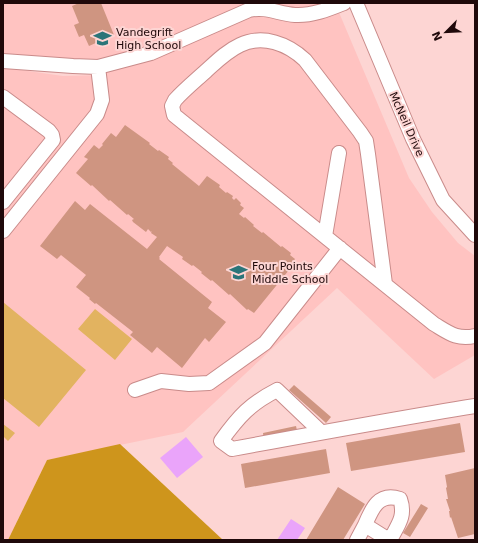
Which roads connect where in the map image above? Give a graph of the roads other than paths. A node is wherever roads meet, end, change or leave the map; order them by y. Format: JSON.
{"nodes":[{"id":1,"x":344,"y":3,"type":"edge"},
{"id":2,"x":356,"y":3,"type":"edge"},
{"id":3,"x":3,"y":61,"type":"edge"},
{"id":4,"x":98,"y":67,"type":"junction"},
{"id":5,"x":3,"y":97,"type":"edge"},
{"id":6,"x":339,"y":153,"type":"dead end"},
{"id":7,"x":3,"y":202,"type":"edge"},
{"id":8,"x":3,"y":231,"type":"edge"},
{"id":9,"x":475,"y":235,"type":"edge"},
{"id":10,"x":325,"y":236,"type":"junction"},
{"id":11,"x":340,"y":248,"type":"junction"},
{"id":12,"x":384,"y":284,"type":"junction"},
{"id":13,"x":475,"y":336,"type":"edge"},
{"id":14,"x":135,"y":390,"type":"dead end"},
{"id":15,"x":475,"y":406,"type":"edge"},
{"id":16,"x":321,"y":432,"type":"junction"},
{"id":17,"x":365,"y":525,"type":"junction"},
{"id":18,"x":357,"y":540,"type":"edge"},
{"id":19,"x":390,"y":540,"type":"edge"}],
"edges":[{"from":1,"to":4,"type":"street"},
{"from":2,"to":9,"type":"street","name":"McNeil Drive"},
{"from":3,"to":4,"type":"street"},
{"from":4,"to":8,"type":"street"},
{"from":5,"to":7,"type":"street"},
{"from":6,"to":10,"type":"street"},
{"from":10,"to":11,"type":"street"},
{"from":10,"to":12,"type":"street"},
{"from":11,"to":12,"type":"street"},
{"from":11,"to":14,"type":"street"},
{"from":12,"to":13,"type":"street"},
{"from":15,"to":16,"type":"street"},
{"from":16,"to":16,"type":"street"},
{"from":17,"to":18,"type":"street"},
{"from":17,"to":19,"type":"street"},
{"from":17,"to":19,"type":"street"}]}
